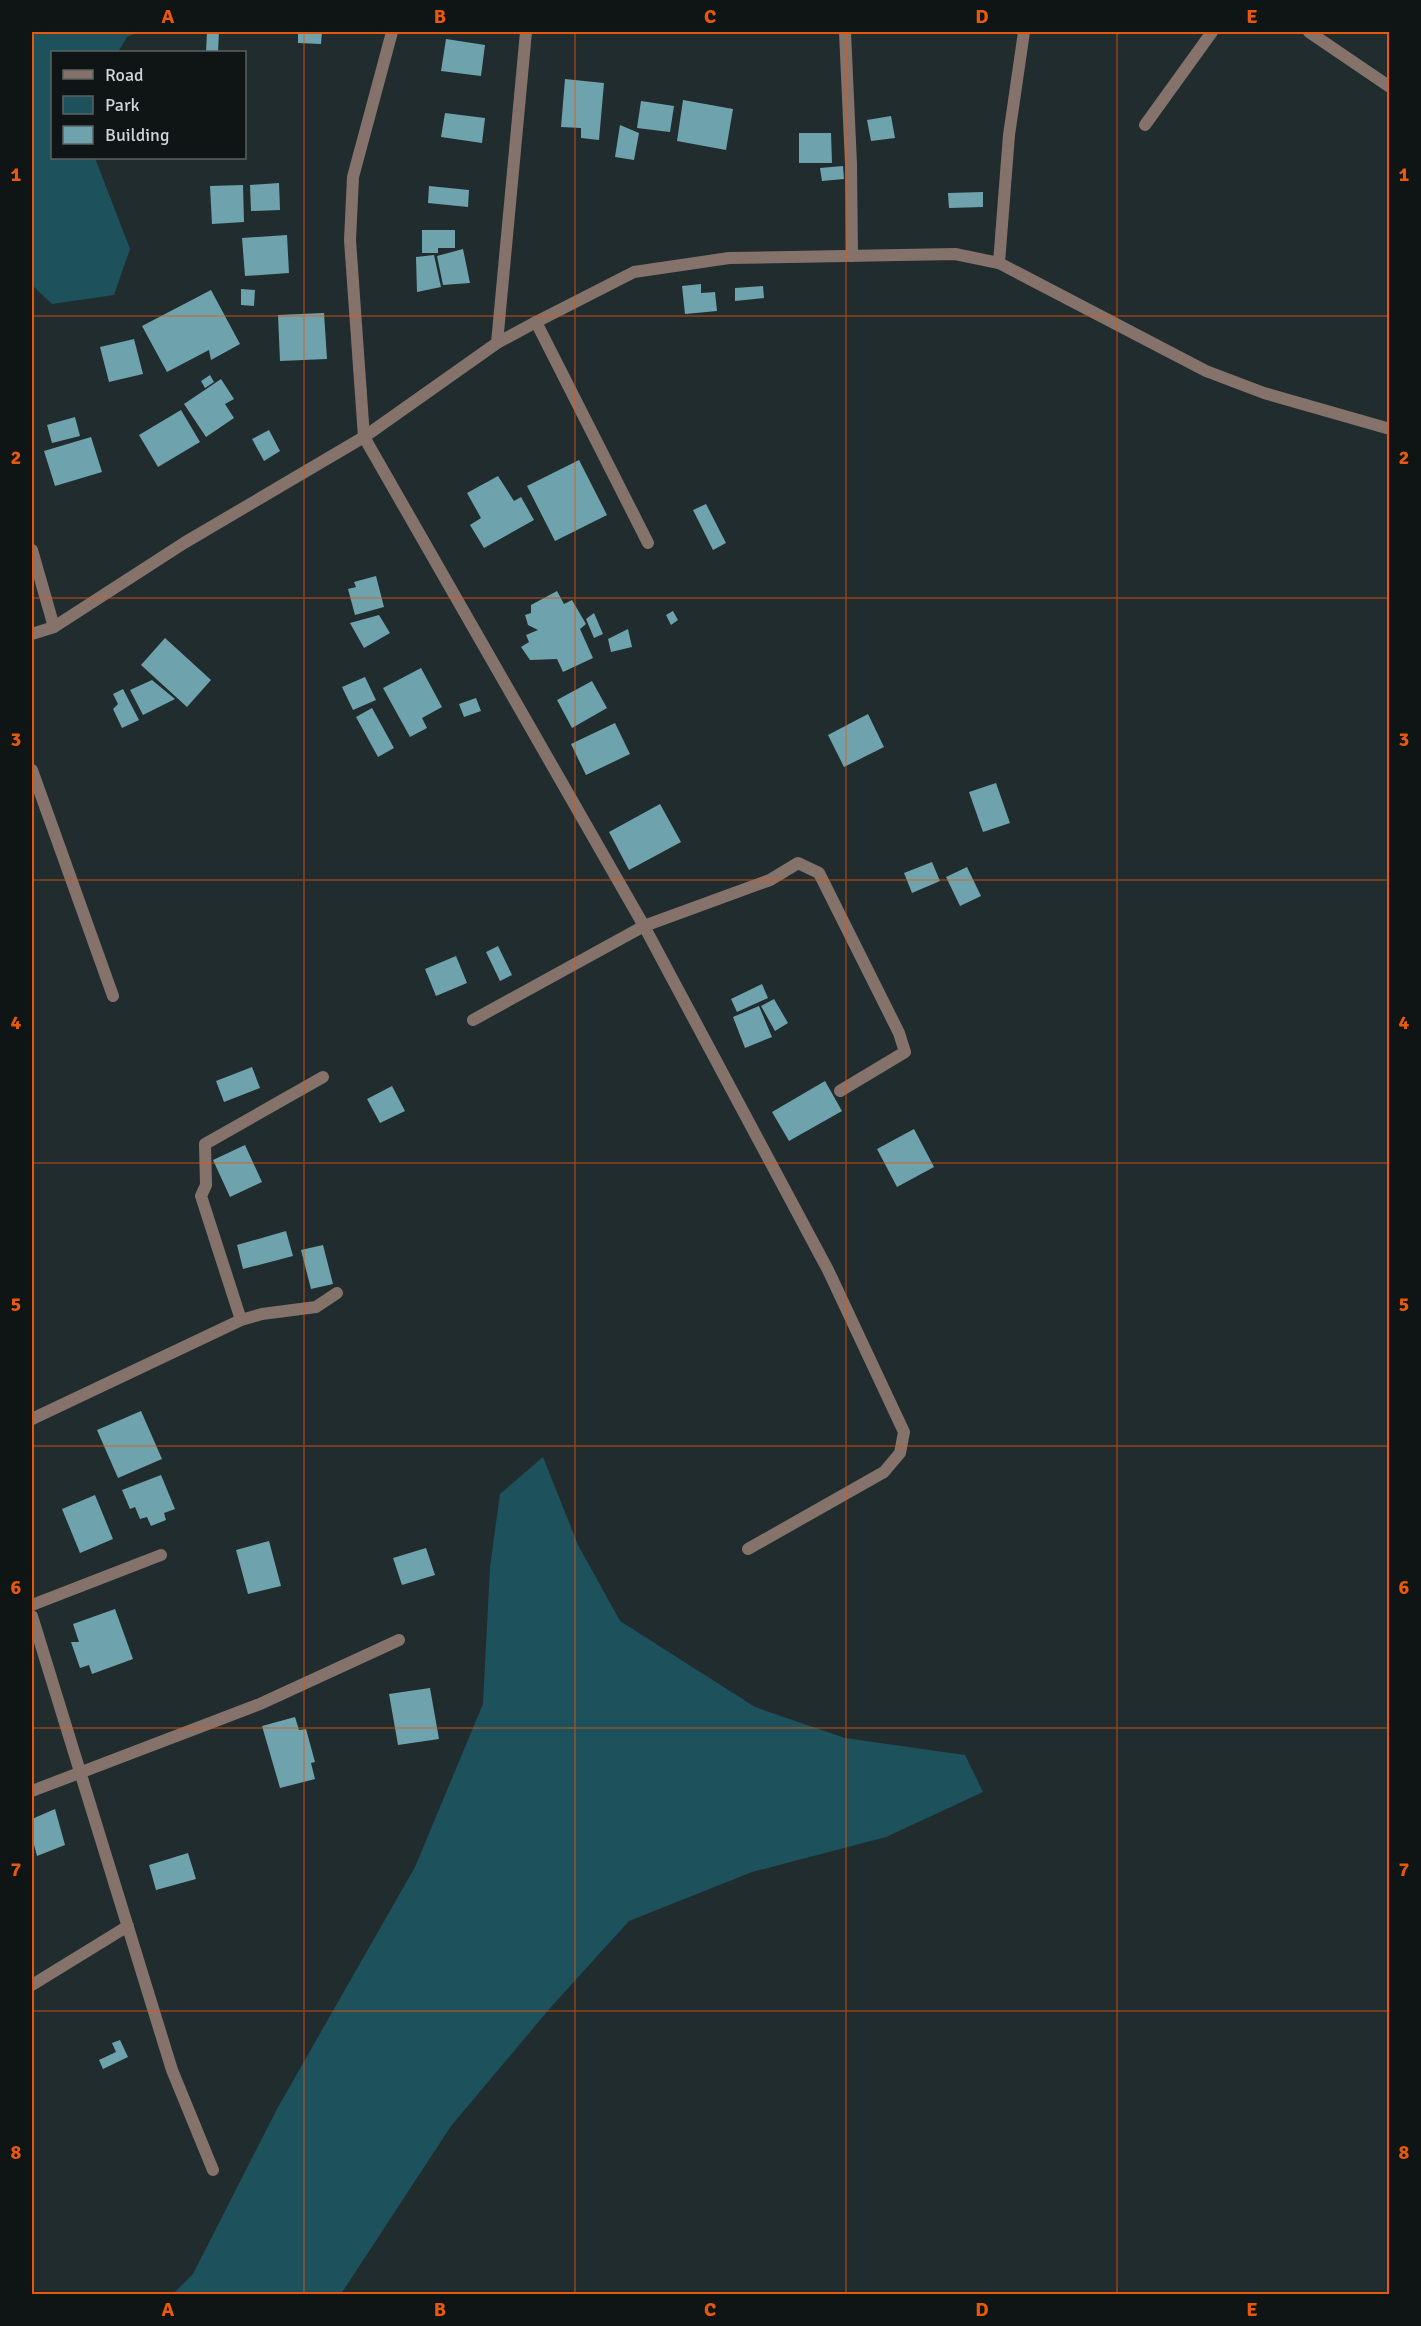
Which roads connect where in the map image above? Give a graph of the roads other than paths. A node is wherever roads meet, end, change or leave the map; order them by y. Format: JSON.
{"nodes":[{"id":1,"x":392,"y":32,"type":"edge"},
{"id":2,"x":526,"y":32,"type":"edge"},
{"id":3,"x":845,"y":32,"type":"edge"},
{"id":4,"x":1024,"y":32,"type":"edge"},
{"id":5,"x":1212,"y":32,"type":"edge"},
{"id":6,"x":1309,"y":32,"type":"edge"},
{"id":7,"x":1389,"y":87,"type":"edge"},
{"id":8,"x":1145,"y":125,"type":"dead end"},
{"id":9,"x":852,"y":256,"type":"junction"},
{"id":10,"x":999,"y":263,"type":"junction"},
{"id":11,"x":536,"y":322,"type":"junction"},
{"id":12,"x":497,"y":343,"type":"junction"},
{"id":13,"x":1389,"y":429,"type":"edge"},
{"id":14,"x":364,"y":437,"type":"junction"},
{"id":15,"x":648,"y":543,"type":"dead end"},
{"id":16,"x":32,"y":550,"type":"edge"},
{"id":17,"x":54,"y":627,"type":"junction"},
{"id":18,"x":32,"y":634,"type":"edge"},
{"id":19,"x":32,"y":770,"type":"edge"},
{"id":20,"x":644,"y":926,"type":"junction"},
{"id":21,"x":113,"y":996,"type":"dead end"},
{"id":22,"x":473,"y":1020,"type":"dead end"},
{"id":23,"x":323,"y":1077,"type":"dead end"},
{"id":24,"x":840,"y":1091,"type":"dead end"},
{"id":25,"x":337,"y":1293,"type":"dead end"},
{"id":26,"x":241,"y":1320,"type":"junction"},
{"id":27,"x":32,"y":1419,"type":"edge"},
{"id":28,"x":748,"y":1550,"type":"dead end"},
{"id":29,"x":161,"y":1555,"type":"dead end"},
{"id":30,"x":32,"y":1605,"type":"edge"},
{"id":31,"x":32,"y":1616,"type":"edge"},
{"id":32,"x":399,"y":1640,"type":"dead end"},
{"id":33,"x":80,"y":1771,"type":"junction"},
{"id":34,"x":32,"y":1791,"type":"edge"},
{"id":35,"x":128,"y":1926,"type":"junction"},
{"id":36,"x":32,"y":1985,"type":"edge"},
{"id":37,"x":213,"y":2170,"type":"dead end"}],
"edges":[{"from":1,"to":14,"type":"street"},
{"from":2,"to":12,"type":"street"},
{"from":3,"to":9,"type":"street"},
{"from":4,"to":10,"type":"street"},
{"from":5,"to":8,"type":"street"},
{"from":6,"to":7,"type":"street"},
{"from":9,"to":10,"type":"street"},
{"from":9,"to":11,"type":"street"},
{"from":10,"to":13,"type":"street"},
{"from":11,"to":12,"type":"street"},
{"from":11,"to":15,"type":"street"},
{"from":12,"to":14,"type":"street"},
{"from":14,"to":17,"type":"street"},
{"from":14,"to":20,"type":"street"},
{"from":16,"to":17,"type":"street"},
{"from":17,"to":18,"type":"street"},
{"from":19,"to":21,"type":"street"},
{"from":20,"to":22,"type":"street"},
{"from":20,"to":24,"type":"street"},
{"from":20,"to":28,"type":"street"},
{"from":23,"to":26,"type":"street"},
{"from":25,"to":26,"type":"street"},
{"from":26,"to":27,"type":"street"},
{"from":29,"to":30,"type":"street"},
{"from":31,"to":33,"type":"street"},
{"from":32,"to":33,"type":"street"},
{"from":33,"to":34,"type":"street"},
{"from":33,"to":35,"type":"street"},
{"from":35,"to":36,"type":"street"},
{"from":35,"to":37,"type":"street"}]}
